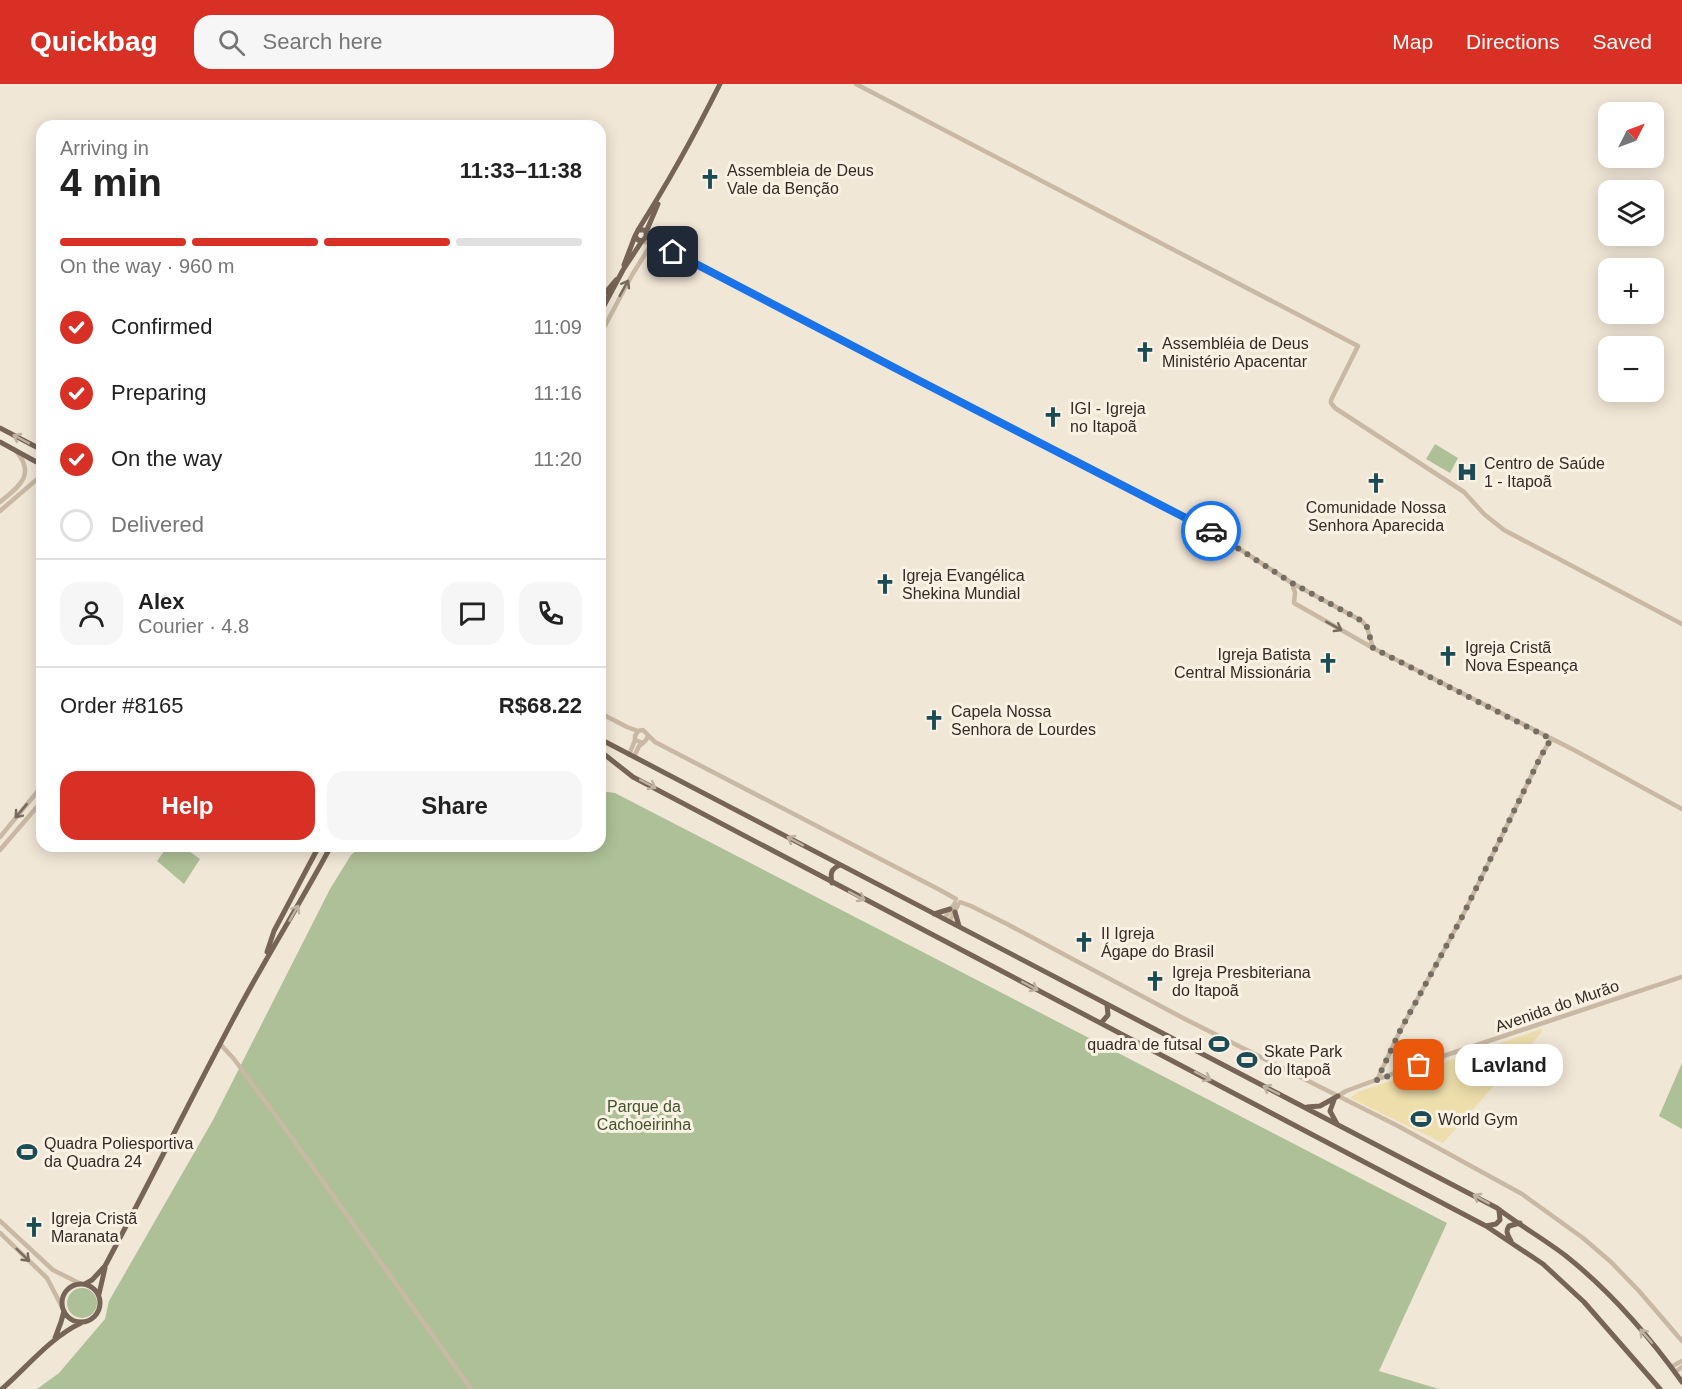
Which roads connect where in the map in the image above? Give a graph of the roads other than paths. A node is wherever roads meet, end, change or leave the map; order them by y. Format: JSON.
{"nodes":[{"id":1,"x":720,"y":84,"type":"edge"},
{"id":2,"x":856,"y":84,"type":"edge"},
{"id":3,"x":664,"y":189,"type":"junction"},
{"id":4,"x":646,"y":232,"type":"junction"},
{"id":5,"x":637,"y":233,"type":"junction"},
{"id":6,"x":656,"y":238,"type":"junction"},
{"id":7,"x":642,"y":241,"type":"junction"},
{"id":8,"x":652,"y":245,"type":"junction"},
{"id":9,"x":668,"y":249,"type":"junction"},
{"id":10,"x":623,"y":270,"type":"junction"},
{"id":11,"x":619,"y":277,"type":"junction"},
{"id":12,"x":606,"y":291,"type":"edge"},
{"id":13,"x":606,"y":302,"type":"edge"},
{"id":14,"x":606,"y":323,"type":"edge"},
{"id":15,"x":0,"y":428,"type":"edge"},
{"id":16,"x":0,"y":442,"type":"edge"},
{"id":17,"x":36,"y":447,"type":"edge"},
{"id":18,"x":15,"y":450,"type":"junction"},
{"id":19,"x":36,"y":462,"type":"edge"},
{"id":20,"x":36,"y":480,"type":"edge"},
{"id":21,"x":0,"y":502,"type":"edge"},
{"id":22,"x":0,"y":511,"type":"edge"},
{"id":23,"x":1292,"y":583,"type":"junction"},
{"id":24,"x":1301,"y":588,"type":"junction"},
{"id":25,"x":1295,"y":593,"type":"junction"},
{"id":26,"x":1682,"y":624,"type":"edge"},
{"id":27,"x":1368,"y":633,"type":"junction"},
{"id":28,"x":1357,"y":639,"type":"junction"},
{"id":29,"x":1373,"y":648,"type":"junction"},
{"id":30,"x":606,"y":716,"type":"edge"},
{"id":31,"x":636,"y":736,"type":"junction"},
{"id":32,"x":1551,"y":739,"type":"junction"},
{"id":33,"x":646,"y":740,"type":"junction"},
{"id":34,"x":606,"y":742,"type":"edge"},
{"id":35,"x":606,"y":756,"type":"edge"},
{"id":36,"x":631,"y":756,"type":"junction"},
{"id":37,"x":36,"y":793,"type":"edge"},
{"id":38,"x":36,"y":808,"type":"edge"},
{"id":39,"x":1682,"y":809,"type":"edge"},
{"id":40,"x":0,"y":837,"type":"edge"},
{"id":41,"x":2,"y":848,"type":"edge"},
{"id":42,"x":316,"y":852,"type":"edge"},
{"id":43,"x":328,"y":852,"type":"edge"},
{"id":44,"x":840,"y":865,"type":"junction"},
{"id":45,"x":832,"y":883,"type":"junction"},
{"id":46,"x":957,"y":902,"type":"junction"},
{"id":47,"x":952,"y":911,"type":"junction"},
{"id":48,"x":933,"y":914,"type":"junction"},
{"id":49,"x":947,"y":921,"type":"junction"},
{"id":50,"x":960,"y":928,"type":"junction"},
{"id":51,"x":264,"y":963,"type":"junction"},
{"id":52,"x":1682,"y":977,"type":"edge"},
{"id":53,"x":1107,"y":1005,"type":"junction"},
{"id":54,"x":1101,"y":1023,"type":"junction"},
{"id":55,"x":220,"y":1045,"type":"junction"},
{"id":56,"x":1377,"y":1080,"type":"junction"},
{"id":57,"x":1336,"y":1098,"type":"junction"},
{"id":58,"x":1303,"y":1106,"type":"junction"},
{"id":59,"x":1338,"y":1125,"type":"junction"},
{"id":60,"x":1499,"y":1210,"type":"junction"},
{"id":61,"x":0,"y":1221,"type":"edge"},
{"id":62,"x":1520,"y":1223,"type":"junction"},
{"id":63,"x":1486,"y":1226,"type":"junction"},
{"id":64,"x":0,"y":1233,"type":"edge"},
{"id":65,"x":1511,"y":1241,"type":"junction"},
{"id":66,"x":105,"y":1266,"type":"junction"},
{"id":67,"x":82,"y":1283,"type":"junction"},
{"id":68,"x":99,"y":1294,"type":"junction"},
{"id":69,"x":63,"y":1309,"type":"junction"},
{"id":70,"x":81,"y":1323,"type":"junction"},
{"id":71,"x":54,"y":1339,"type":"junction"},
{"id":72,"x":1682,"y":1341,"type":"edge"},
{"id":73,"x":1682,"y":1361,"type":"edge"},
{"id":74,"x":1682,"y":1367,"type":"edge"},
{"id":75,"x":1673,"y":1370,"type":"junction"},
{"id":76,"x":1682,"y":1382,"type":"edge"},
{"id":77,"x":2,"y":1389,"type":"edge"},
{"id":78,"x":471,"y":1389,"type":"edge"},
{"id":79,"x":1660,"y":1389,"type":"edge"}],
"edges":[{"from":1,"to":3,"type":"main road"},
{"from":2,"to":26,"type":"street"},
{"from":3,"to":4,"type":"main road"},
{"from":3,"to":5,"type":"main road"},
{"from":4,"to":5,"type":"main road"},
{"from":4,"to":6,"type":"street"},
{"from":4,"to":7,"type":"main road"},
{"from":5,"to":7,"type":"main road"},
{"from":5,"to":10,"type":"main road"},
{"from":6,"to":8,"type":"street"},
{"from":6,"to":9,"type":"street"},
{"from":7,"to":8,"type":"street"},
{"from":7,"to":10,"type":"main road"},
{"from":8,"to":9,"type":"street"},
{"from":14,"to":8,"type":"street","one_way":true},
{"from":9,"to":23,"type":"street"},
{"from":10,"to":11,"type":"main road"},
{"from":11,"to":12,"type":"main road"},
{"from":11,"to":13,"type":"main road"},
{"from":17,"to":15,"type":"main road","one_way":true},
{"from":16,"to":18,"type":"main road"},
{"from":18,"to":19,"type":"main road"},
{"from":18,"to":21,"type":"street"},
{"from":20,"to":22,"type":"street"},
{"from":23,"to":24,"type":"street"},
{"from":23,"to":25,"type":"street"},
{"from":24,"to":25,"type":"street"},
{"from":24,"to":27,"type":"street"},
{"from":25,"to":28,"type":"street","one_way":true},
{"from":27,"to":28,"type":"street"},
{"from":27,"to":29,"type":"street"},
{"from":28,"to":29,"type":"street"},
{"from":29,"to":32,"type":"street"},
{"from":30,"to":31,"type":"street"},
{"from":31,"to":33,"type":"street"},
{"from":31,"to":33,"type":"street"},
{"from":31,"to":36,"type":"street"},
{"from":32,"to":39,"type":"street"},
{"from":32,"to":56,"type":"street"},
{"from":33,"to":36,"type":"street"},
{"from":33,"to":46,"type":"street"},
{"from":34,"to":36,"type":"main road"},
{"from":35,"to":45,"type":"main road","one_way":true},
{"from":44,"to":36,"type":"main road","one_way":true},
{"from":37,"to":40,"type":"street","one_way":true},
{"from":38,"to":41,"type":"street"},
{"from":42,"to":51,"type":"main road"},
{"from":51,"to":43,"type":"main road","one_way":true},
{"from":44,"to":45,"type":"main road"},
{"from":44,"to":48,"type":"main road"},
{"from":45,"to":54,"type":"main road","one_way":true},
{"from":46,"to":47,"type":"street"},
{"from":46,"to":57,"type":"street"},
{"from":47,"to":48,"type":"main road"},
{"from":47,"to":49,"type":"street"},
{"from":47,"to":50,"type":"main road"},
{"from":48,"to":49,"type":"main road"},
{"from":49,"to":50,"type":"main road"},
{"from":50,"to":53,"type":"main road"},
{"from":51,"to":55,"type":"main road"},
{"from":52,"to":56,"type":"street","name":"Avenida do Murão"},
{"from":53,"to":54,"type":"main road"},
{"from":58,"to":53,"type":"main road","one_way":true},
{"from":54,"to":63,"type":"main road","one_way":true},
{"from":55,"to":66,"type":"main road"},
{"from":55,"to":78,"type":"street"},
{"from":56,"to":57,"type":"street","name":"Avenida do Murão"},
{"from":57,"to":58,"type":"main road"},
{"from":57,"to":59,"type":"main road"},
{"from":57,"to":72,"type":"street"},
{"from":58,"to":59,"type":"main road"},
{"from":60,"to":59,"type":"main road","one_way":true},
{"from":60,"to":62,"type":"main road"},
{"from":60,"to":63,"type":"main road"},
{"from":61,"to":67,"type":"street"},
{"from":62,"to":65,"type":"main road"},
{"from":75,"to":62,"type":"main road","one_way":true},
{"from":63,"to":65,"type":"main road"},
{"from":64,"to":69,"type":"street","one_way":true},
{"from":65,"to":79,"type":"main road"},
{"from":66,"to":67,"type":"main road"},
{"from":66,"to":68,"type":"main road"},
{"from":67,"to":68,"type":"main road"},
{"from":67,"to":69,"type":"main road"},
{"from":68,"to":70,"type":"main road"},
{"from":69,"to":70,"type":"main road"},
{"from":69,"to":71,"type":"main road"},
{"from":70,"to":71,"type":"main road"},
{"from":71,"to":77,"type":"main road"},
{"from":73,"to":75,"type":"street"},
{"from":74,"to":75,"type":"street"},
{"from":75,"to":76,"type":"main road"}]}
